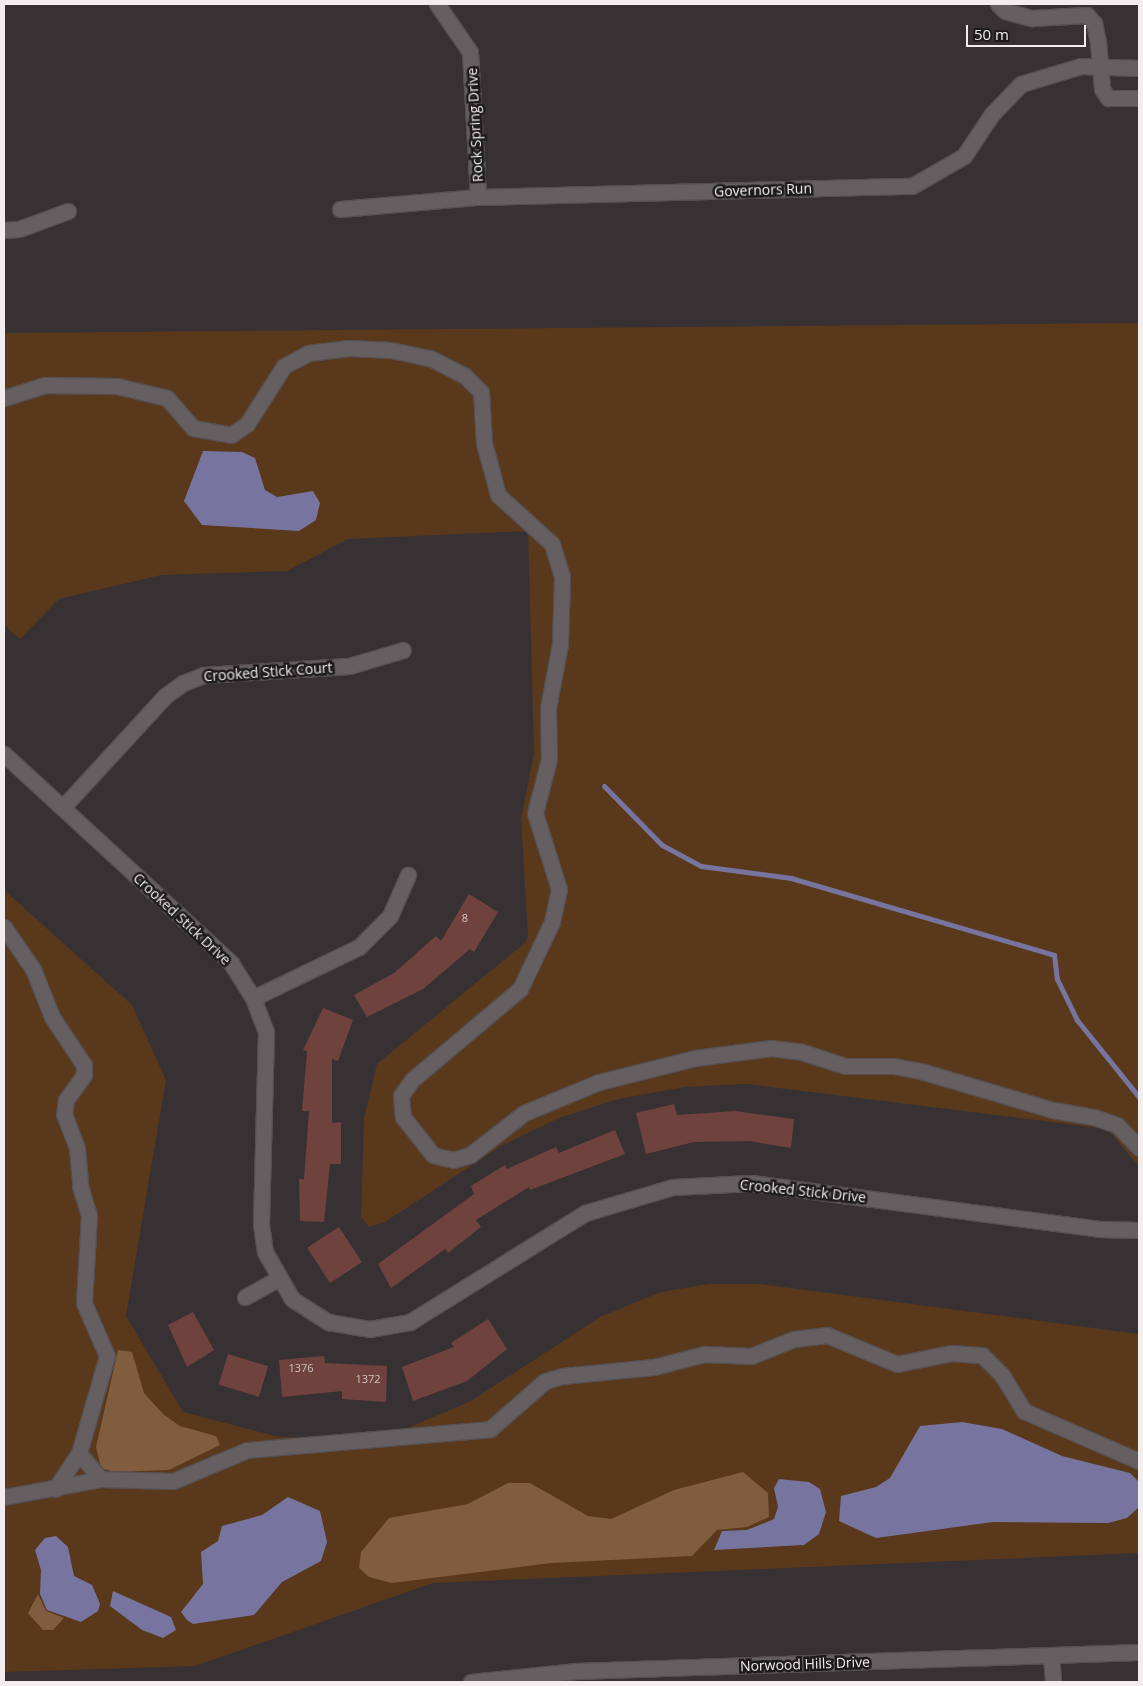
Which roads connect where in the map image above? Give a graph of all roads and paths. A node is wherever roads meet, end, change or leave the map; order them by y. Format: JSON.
{"nodes":[{"id":1,"x":437,"y":4,"type":"edge"},
{"id":2,"x":998,"y":4,"type":"edge"},
{"id":3,"x":1097,"y":66,"type":"junction"},
{"id":4,"x":1139,"y":68,"type":"edge"},
{"id":5,"x":1139,"y":98,"type":"edge"},
{"id":6,"x":478,"y":197,"type":"junction"},
{"id":7,"x":340,"y":208,"type":"dead end"},
{"id":8,"x":68,"y":211,"type":"dead end"},
{"id":9,"x":4,"y":230,"type":"edge"},
{"id":10,"x":4,"y":398,"type":"edge"},
{"id":11,"x":403,"y":650,"type":"dead end"},
{"id":12,"x":4,"y":754,"type":"edge"},
{"id":13,"x":63,"y":807,"type":"junction"},
{"id":14,"x":408,"y":875,"type":"dead end"},
{"id":15,"x":4,"y":927,"type":"edge"},
{"id":16,"x":253,"y":998,"type":"junction"},
{"id":17,"x":1139,"y":1148,"type":"edge"},
{"id":18,"x":1139,"y":1230,"type":"edge"},
{"id":19,"x":277,"y":1279,"type":"junction"},
{"id":20,"x":245,"y":1297,"type":"dead end"},
{"id":21,"x":79,"y":1454,"type":"junction"},
{"id":22,"x":1139,"y":1461,"type":"edge"},
{"id":23,"x":101,"y":1479,"type":"junction"},
{"id":24,"x":55,"y":1489,"type":"junction"},
{"id":25,"x":4,"y":1497,"type":"edge"},
{"id":26,"x":1139,"y":1652,"type":"edge"},
{"id":27,"x":1051,"y":1657,"type":"junction"},
{"id":28,"x":471,"y":1682,"type":"edge"},
{"id":29,"x":1053,"y":1682,"type":"edge"}],
"edges":[{"from":1,"to":6,"type":"street","name":"Rock Spring Drive"},
{"from":2,"to":3,"type":"street"},
{"from":3,"to":4,"type":"street","name":"Governors Run"},
{"from":3,"to":5,"type":"street"},
{"from":3,"to":6,"type":"street","name":"Governors Run"},
{"from":6,"to":7,"type":"street","name":"Governors Run"},
{"from":8,"to":9,"type":"street"},
{"from":10,"to":17,"type":"street"},
{"from":11,"to":13,"type":"street","name":"Crooked Stick Court"},
{"from":12,"to":13,"type":"street","name":"Crooked Stick Drive"},
{"from":13,"to":16,"type":"street","name":"Crooked Stick Drive"},
{"from":14,"to":16,"type":"street"},
{"from":15,"to":21,"type":"street"},
{"from":16,"to":19,"type":"street","name":"Crooked Stick Drive"},
{"from":18,"to":19,"type":"street","name":"Crooked Stick Drive"},
{"from":19,"to":20,"type":"street"},
{"from":21,"to":23,"type":"street"},
{"from":21,"to":24,"type":"street"},
{"from":22,"to":23,"type":"street"},
{"from":23,"to":24,"type":"street"},
{"from":24,"to":25,"type":"street"},
{"from":26,"to":27,"type":"street","name":"Norwood Hills Drive"},
{"from":27,"to":28,"type":"street","name":"Norwood Hills Drive"},
{"from":27,"to":29,"type":"street"}]}
